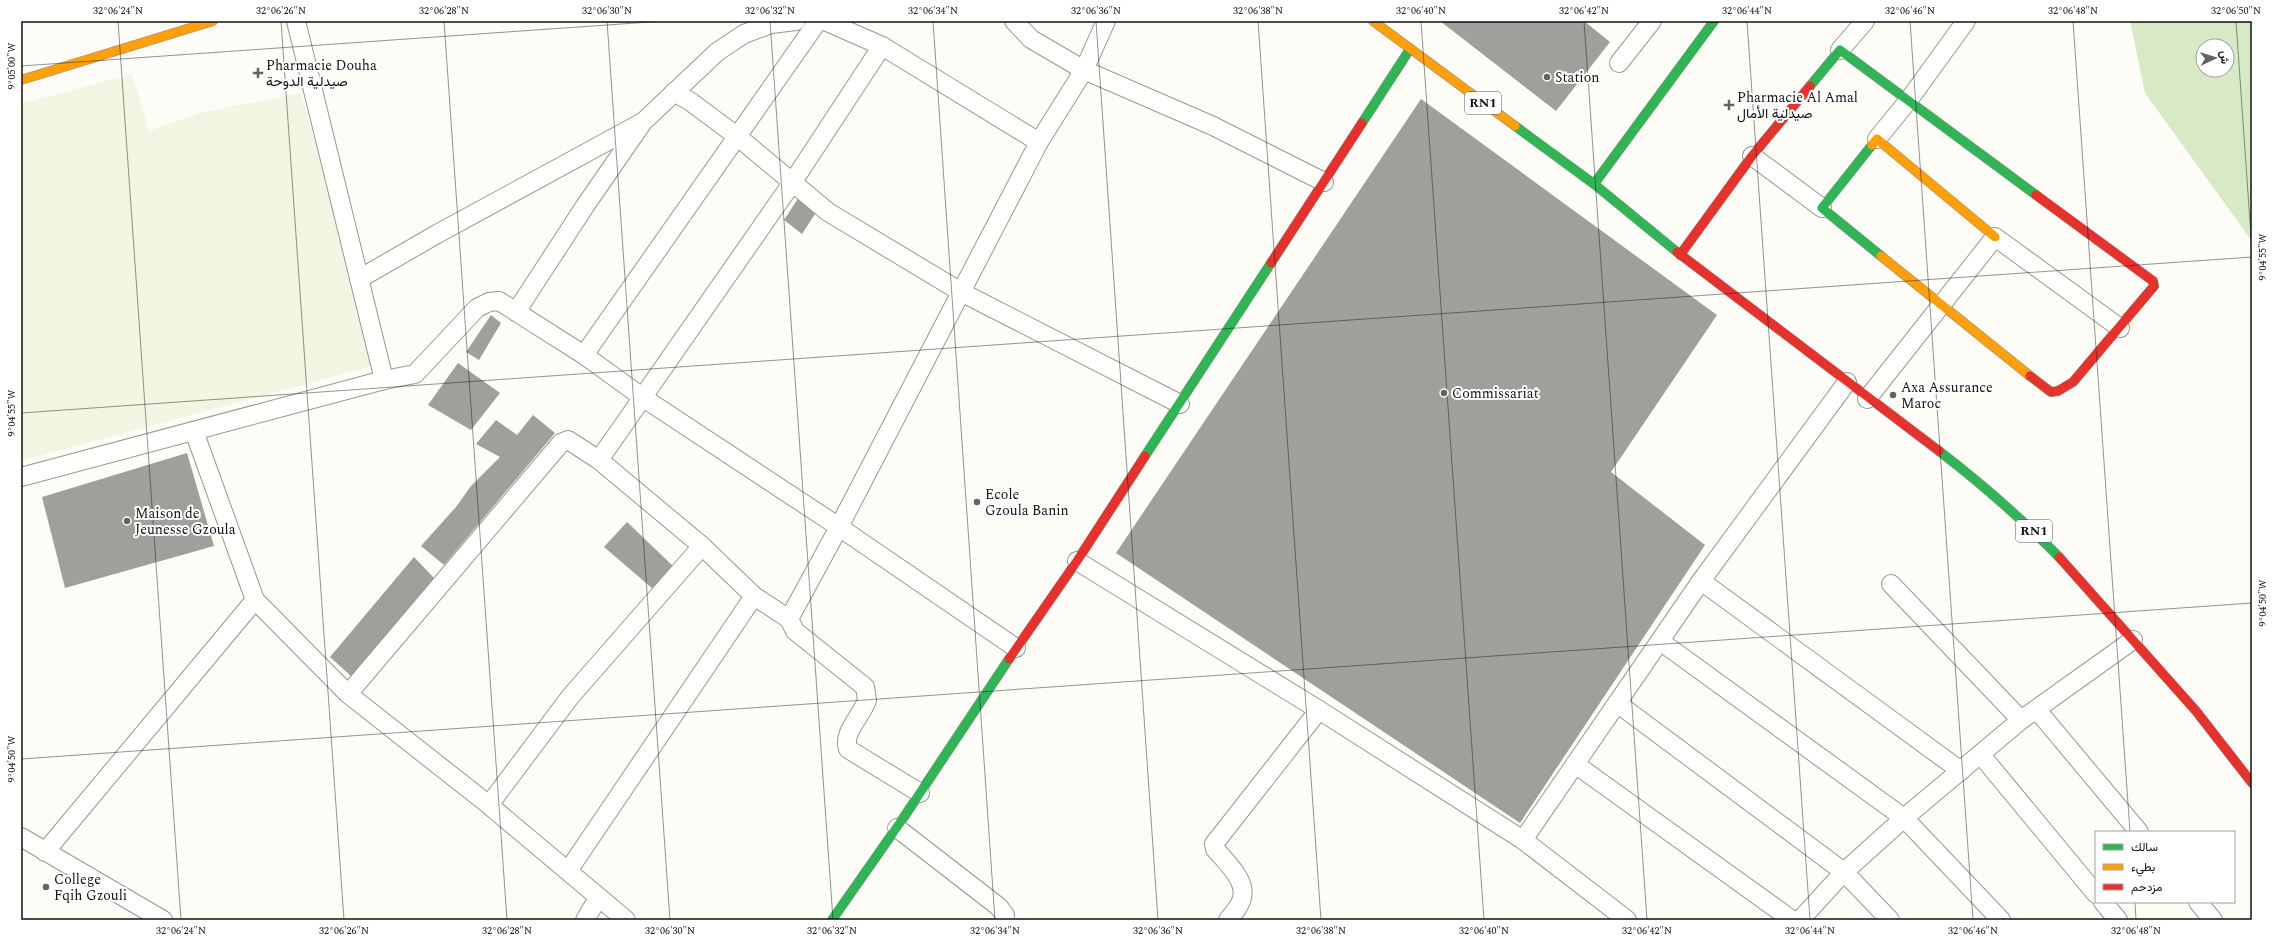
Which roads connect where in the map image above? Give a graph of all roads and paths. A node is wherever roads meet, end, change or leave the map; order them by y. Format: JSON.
{"nodes":[{"id":1,"x":213,"y":21,"type":"edge"},
{"id":2,"x":296,"y":21,"type":"edge"},
{"id":3,"x":796,"y":21,"type":"edge"},
{"id":4,"x":818,"y":21,"type":"edge"},
{"id":5,"x":825,"y":21,"type":"edge"},
{"id":6,"x":1014,"y":21,"type":"edge"},
{"id":7,"x":1106,"y":21,"type":"edge"},
{"id":8,"x":1372,"y":21,"type":"edge"},
{"id":9,"x":1652,"y":21,"type":"edge"},
{"id":10,"x":1714,"y":21,"type":"edge"},
{"id":11,"x":1865,"y":21,"type":"edge"},
{"id":12,"x":1966,"y":21,"type":"edge"},
{"id":13,"x":882,"y":46,"type":"junction"},
{"id":14,"x":1410,"y":49,"type":"junction"},
{"id":15,"x":1840,"y":50,"type":"junction"},
{"id":16,"x":1619,"y":63,"type":"dead end"},
{"id":17,"x":1084,"y":70,"type":"junction"},
{"id":18,"x":21,"y":80,"type":"edge"},
{"id":19,"x":674,"y":92,"type":"junction"},
{"id":20,"x":1908,"y":101,"type":"junction"},
{"id":21,"x":643,"y":122,"type":"junction"},
{"id":22,"x":738,"y":137,"type":"junction"},
{"id":23,"x":1877,"y":139,"type":"junction"},
{"id":24,"x":1039,"y":142,"type":"junction"},
{"id":25,"x":1752,"y":156,"type":"junction"},
{"id":26,"x":1324,"y":182,"type":"junction"},
{"id":27,"x":792,"y":183,"type":"junction"},
{"id":28,"x":1594,"y":184,"type":"junction"},
{"id":29,"x":1822,"y":208,"type":"junction"},
{"id":30,"x":1995,"y":237,"type":"junction"},
{"id":31,"x":1680,"y":255,"type":"junction"},
{"id":32,"x":359,"y":279,"type":"junction"},
{"id":33,"x":961,"y":292,"type":"junction"},
{"id":34,"x":1941,"y":304,"type":"junction"},
{"id":35,"x":516,"y":312,"type":"junction"},
{"id":36,"x":2120,"y":328,"type":"junction"},
{"id":37,"x":584,"y":355,"type":"junction"},
{"id":38,"x":384,"y":380,"type":"junction"},
{"id":39,"x":1846,"y":382,"type":"junction"},
{"id":40,"x":642,"y":397,"type":"junction"},
{"id":41,"x":1867,"y":399,"type":"junction"},
{"id":42,"x":1180,"y":404,"type":"junction"},
{"id":43,"x":194,"y":431,"type":"junction"},
{"id":44,"x":599,"y":460,"type":"junction"},
{"id":45,"x":21,"y":477,"type":"edge"},
{"id":46,"x":839,"y":526,"type":"junction"},
{"id":47,"x":702,"y":546,"type":"junction"},
{"id":48,"x":1077,"y":561,"type":"junction"},
{"id":49,"x":1701,"y":581,"type":"junction"},
{"id":50,"x":1890,"y":584,"type":"dead end"},
{"id":51,"x":754,"y":596,"type":"junction"},
{"id":52,"x":255,"y":600,"type":"junction"},
{"id":53,"x":789,"y":619,"type":"junction"},
{"id":54,"x":2133,"y":640,"type":"junction"},
{"id":55,"x":1660,"y":641,"type":"junction"},
{"id":56,"x":1016,"y":648,"type":"junction"},
{"id":57,"x":348,"y":694,"type":"junction"},
{"id":58,"x":1617,"y":703,"type":"junction"},
{"id":59,"x":1319,"y":710,"type":"junction"},
{"id":60,"x":2037,"y":710,"type":"junction"},
{"id":61,"x":2022,"y":720,"type":"junction"},
{"id":62,"x":1981,"y":755,"type":"junction"},
{"id":63,"x":1575,"y":764,"type":"junction"},
{"id":64,"x":1961,"y":771,"type":"junction"},
{"id":65,"x":2252,"y":783,"type":"edge"},
{"id":66,"x":920,"y":793,"type":"junction"},
{"id":67,"x":489,"y":805,"type":"junction"},
{"id":68,"x":1904,"y":818,"type":"junction"},
{"id":69,"x":897,"y":828,"type":"junction"},
{"id":70,"x":2138,"y":831,"type":"edge"},
{"id":71,"x":21,"y":837,"type":"edge"},
{"id":72,"x":1523,"y":840,"type":"junction"},
{"id":73,"x":45,"y":852,"type":"junction"},
{"id":74,"x":568,"y":871,"type":"junction"},
{"id":75,"x":1844,"y":872,"type":"junction"},
{"id":76,"x":2095,"y":893,"type":"edge"},
{"id":77,"x":598,"y":898,"type":"junction"},
{"id":78,"x":2104,"y":903,"type":"edge"},
{"id":79,"x":2199,"y":903,"type":"edge"},
{"id":80,"x":163,"y":920,"type":"edge"},
{"id":81,"x":585,"y":920,"type":"edge"},
{"id":82,"x":626,"y":920,"type":"edge"},
{"id":83,"x":832,"y":920,"type":"edge"},
{"id":84,"x":1004,"y":920,"type":"edge"},
{"id":85,"x":1228,"y":920,"type":"edge"},
{"id":86,"x":1627,"y":920,"type":"edge"},
{"id":87,"x":1792,"y":920,"type":"edge"},
{"id":88,"x":1800,"y":920,"type":"edge"},
{"id":89,"x":1890,"y":920,"type":"edge"},
{"id":90,"x":2001,"y":920,"type":"edge"},
{"id":91,"x":2118,"y":920,"type":"edge"},
{"id":92,"x":2213,"y":920,"type":"edge"}],
"edges":[{"from":1,"to":18,"type":"street"},
{"from":2,"to":32,"type":"street"},
{"from":3,"to":19,"type":"street"},
{"from":4,"to":22,"type":"street"},
{"from":5,"to":13,"type":"street"},
{"from":6,"to":17,"type":"street"},
{"from":7,"to":17,"type":"street"},
{"from":8,"to":14,"type":"street","number":"RN1"},
{"from":9,"to":16,"type":"street"},
{"from":10,"to":28,"type":"street"},
{"from":11,"to":15,"type":"street"},
{"from":12,"to":20,"type":"street"},
{"from":13,"to":24,"type":"street"},
{"from":13,"to":27,"type":"street"},
{"from":14,"to":26,"type":"street"},
{"from":14,"to":28,"type":"street","number":"RN1"},
{"from":15,"to":20,"type":"street"},
{"from":15,"to":25,"type":"street"},
{"from":17,"to":24,"type":"street"},
{"from":17,"to":26,"type":"street"},
{"from":19,"to":21,"type":"street"},
{"from":19,"to":22,"type":"street"},
{"from":20,"to":23,"type":"street"},
{"from":20,"to":36,"type":"street"},
{"from":21,"to":32,"type":"street"},
{"from":21,"to":35,"type":"street"},
{"from":22,"to":27,"type":"street"},
{"from":22,"to":37,"type":"street"},
{"from":23,"to":29,"type":"street"},
{"from":23,"to":30,"type":"street"},
{"from":24,"to":33,"type":"street"},
{"from":25,"to":29,"type":"street"},
{"from":25,"to":31,"type":"street"},
{"from":26,"to":42,"type":"street"},
{"from":27,"to":33,"type":"street"},
{"from":27,"to":40,"type":"street"},
{"from":28,"to":31,"type":"street","number":"RN1"},
{"from":29,"to":34,"type":"street"},
{"from":30,"to":34,"type":"street"},
{"from":30,"to":36,"type":"street"},
{"from":31,"to":39,"type":"street","number":"RN1"},
{"from":32,"to":38,"type":"street"},
{"from":33,"to":42,"type":"street"},
{"from":33,"to":46,"type":"street"},
{"from":34,"to":36,"type":"street"},
{"from":34,"to":41,"type":"street"},
{"from":35,"to":37,"type":"street"},
{"from":35,"to":38,"type":"street"},
{"from":37,"to":40,"type":"street"},
{"from":38,"to":43,"type":"street"},
{"from":39,"to":41,"type":"street","number":"RN1"},
{"from":39,"to":49,"type":"street"},
{"from":40,"to":44,"type":"street"},
{"from":40,"to":46,"type":"street"},
{"from":41,"to":54,"type":"street","number":"RN1"},
{"from":42,"to":48,"type":"street"},
{"from":43,"to":45,"type":"street"},
{"from":43,"to":52,"type":"street"},
{"from":44,"to":47,"type":"street"},
{"from":44,"to":57,"type":"street"},
{"from":46,"to":53,"type":"street"},
{"from":46,"to":56,"type":"street"},
{"from":47,"to":51,"type":"street"},
{"from":47,"to":67,"type":"street"},
{"from":48,"to":56,"type":"street"},
{"from":48,"to":59,"type":"street"},
{"from":49,"to":55,"type":"street"},
{"from":49,"to":64,"type":"street"},
{"from":50,"to":61,"type":"street"},
{"from":51,"to":53,"type":"street"},
{"from":51,"to":74,"type":"street"},
{"from":52,"to":57,"type":"street"},
{"from":52,"to":73,"type":"street"},
{"from":53,"to":66,"type":"street"},
{"from":54,"to":60,"type":"street"},
{"from":54,"to":65,"type":"street","number":"RN1"},
{"from":55,"to":58,"type":"street"},
{"from":55,"to":68,"type":"street"},
{"from":56,"to":66,"type":"street"},
{"from":57,"to":67,"type":"street"},
{"from":58,"to":63,"type":"street"},
{"from":58,"to":75,"type":"street"},
{"from":59,"to":72,"type":"street"},
{"from":59,"to":85,"type":"street"},
{"from":60,"to":61,"type":"street"},
{"from":60,"to":70,"type":"street"},
{"from":61,"to":62,"type":"street"},
{"from":62,"to":64,"type":"street"},
{"from":62,"to":76,"type":"street"},
{"from":63,"to":72,"type":"street"},
{"from":63,"to":87,"type":"street"},
{"from":64,"to":68,"type":"street"},
{"from":66,"to":69,"type":"street"},
{"from":67,"to":74,"type":"street"},
{"from":68,"to":75,"type":"street"},
{"from":68,"to":90,"type":"street"},
{"from":69,"to":83,"type":"street"},
{"from":69,"to":84,"type":"street"},
{"from":71,"to":73,"type":"street"},
{"from":72,"to":86,"type":"street"},
{"from":73,"to":80,"type":"street"},
{"from":74,"to":77,"type":"street"},
{"from":75,"to":88,"type":"street"},
{"from":75,"to":89,"type":"street"},
{"from":77,"to":81,"type":"street"},
{"from":77,"to":82,"type":"street"},
{"from":78,"to":91,"type":"street"},
{"from":79,"to":92,"type":"street"}]}
